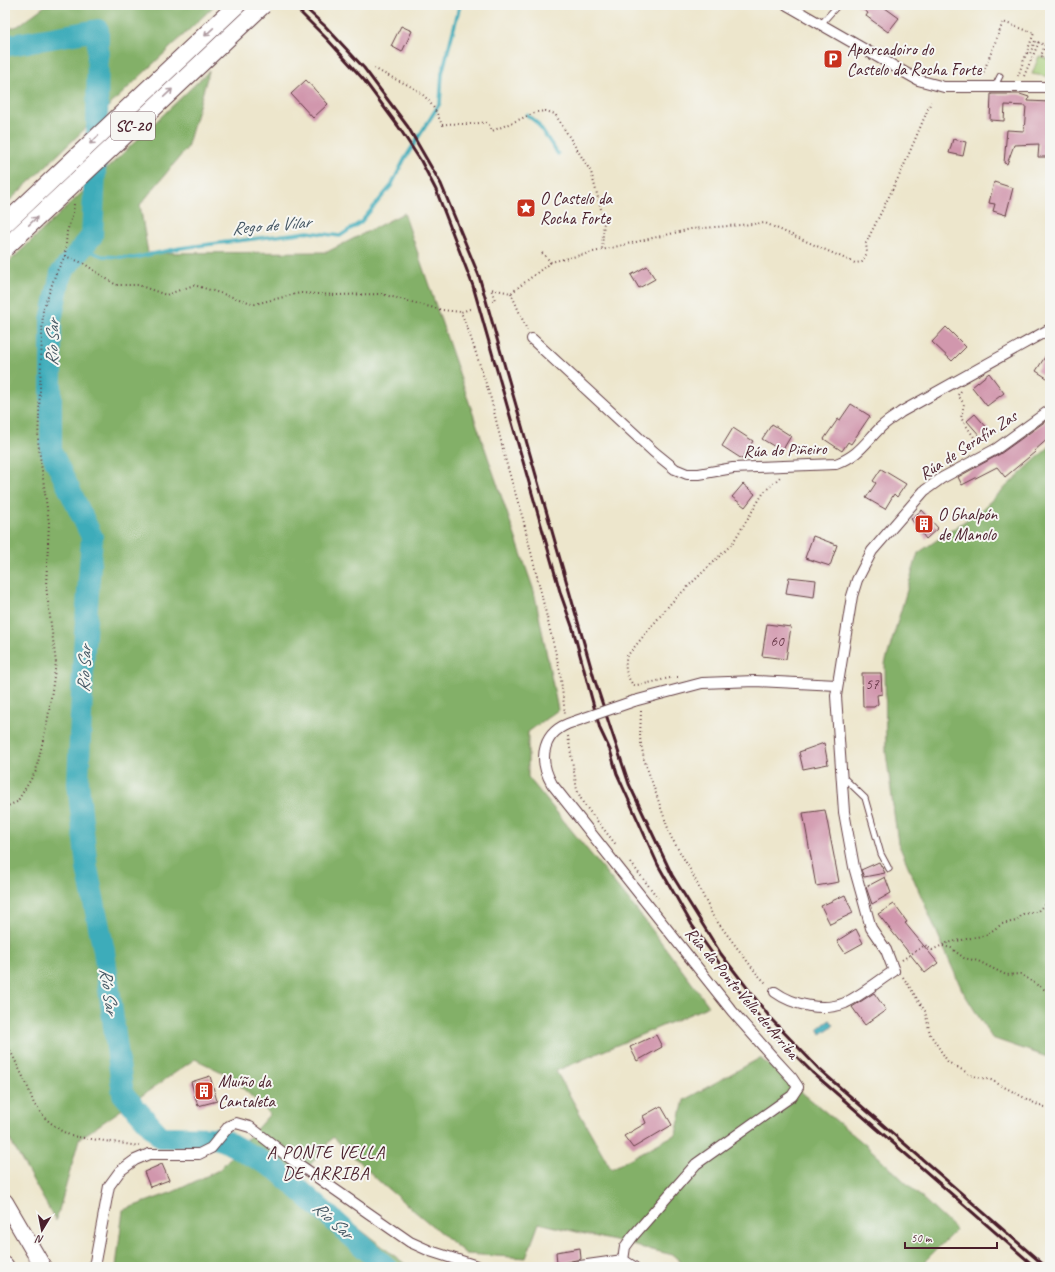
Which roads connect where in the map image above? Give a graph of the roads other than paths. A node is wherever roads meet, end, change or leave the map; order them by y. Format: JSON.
{"nodes":[{"id":1,"x":238,"y":5,"type":"edge"},
{"id":2,"x":263,"y":5,"type":"edge"},
{"id":3,"x":787,"y":5,"type":"edge"},
{"id":4,"x":838,"y":5,"type":"edge"},
{"id":5,"x":821,"y":24,"type":"junction"},
{"id":6,"x":1050,"y":87,"type":"edge"},
{"id":7,"x":5,"y":224,"type":"edge"},
{"id":8,"x":5,"y":248,"type":"edge"},
{"id":9,"x":1050,"y":329,"type":"edge"},
{"id":10,"x":532,"y":339,"type":"road end"},
{"id":11,"x":1050,"y":410,"type":"edge"},
{"id":12,"x":837,"y":685,"type":"junction"},
{"id":13,"x":841,"y":775,"type":"junction"},
{"id":14,"x":889,"y":869,"type":"dead end"},
{"id":15,"x":775,"y":992,"type":"road end"},
{"id":16,"x":5,"y":1202,"type":"edge"},
{"id":17,"x":623,"y":1260,"type":"junction"},
{"id":18,"x":43,"y":1267,"type":"edge"},
{"id":19,"x":94,"y":1267,"type":"edge"},
{"id":20,"x":480,"y":1267,"type":"edge"},
{"id":21,"x":573,"y":1267,"type":"edge"},
{"id":22,"x":634,"y":1267,"type":"edge"}],
"edges":[{"from":1,"to":7,"type":"highway","number":"SC-20","one_way":true,"bridge":true},
{"from":8,"to":2,"type":"highway","number":"SC-20","one_way":true,"bridge":true},
{"from":3,"to":5,"type":"street"},
{"from":4,"to":5,"type":"lane"},
{"from":5,"to":6,"type":"street"},
{"from":9,"to":10,"type":"street","name":"Rúa do Piñeiro"},
{"from":11,"to":12,"type":"street","name":"Rúa de Serafín Zas"},
{"from":12,"to":13,"type":"street","name":"Rúa de Serafín Zas"},
{"from":12,"to":17,"type":"street","name":"Rúa da Ponte Vella de Arriba","bridge":true},
{"from":13,"to":14,"type":"lane"},
{"from":13,"to":15,"type":"street","name":"Rúa de Serafín Zas"},
{"from":16,"to":18,"type":"main road"},
{"from":17,"to":21,"type":"street"},
{"from":17,"to":22,"type":"street"},
{"from":19,"to":20,"type":"street"}]}
